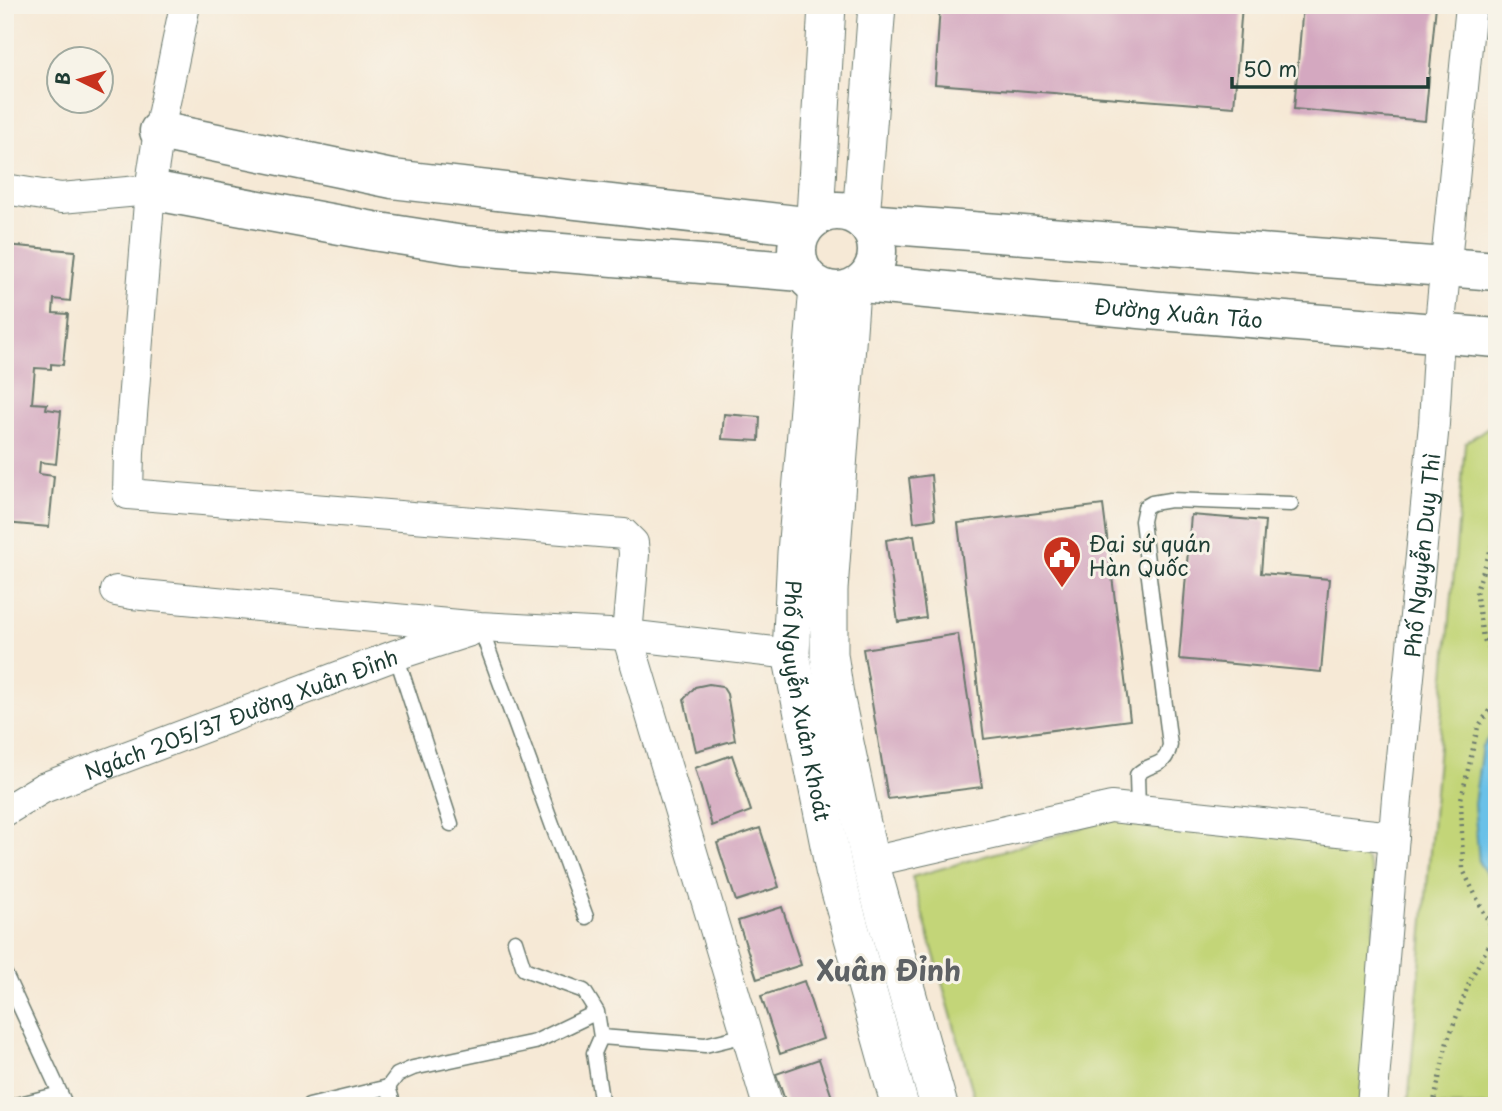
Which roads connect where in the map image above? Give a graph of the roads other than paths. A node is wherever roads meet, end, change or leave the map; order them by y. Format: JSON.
{"nodes":[{"id":1,"x":185,"y":5,"type":"edge"},
{"id":2,"x":827,"y":5,"type":"edge"},
{"id":3,"x":877,"y":5,"type":"edge"},
{"id":4,"x":1471,"y":5,"type":"edge"},
{"id":5,"x":159,"y":131,"type":"junction"},
{"id":6,"x":5,"y":189,"type":"edge"},
{"id":7,"x":150,"y":190,"type":"junction"},
{"id":8,"x":863,"y":221,"type":"junction"},
{"id":9,"x":810,"y":222,"type":"junction"},
{"id":10,"x":1446,"y":266,"type":"junction"},
{"id":11,"x":1497,"y":271,"type":"edge"},
{"id":12,"x":833,"y":283,"type":"junction"},
{"id":13,"x":1439,"y":334,"type":"junction"},
{"id":14,"x":1497,"y":338,"type":"edge"},
{"id":15,"x":1291,"y":504,"type":"dead end"},
{"id":16,"x":116,"y":590,"type":"dead end"},
{"id":17,"x":480,"y":627,"type":"junction"},
{"id":18,"x":627,"y":635,"type":"junction"},
{"id":19,"x":791,"y":654,"type":"junction"},
{"id":20,"x":829,"y":654,"type":"junction"},
{"id":21,"x":396,"y":655,"type":"junction"},
{"id":22,"x":1138,"y":810,"type":"junction"},
{"id":23,"x":5,"y":811,"type":"edge"},
{"id":24,"x":451,"y":824,"type":"dead end"},
{"id":25,"x":1394,"y":837,"type":"junction"},
{"id":26,"x":870,"y":862,"type":"junction"},
{"id":27,"x":586,"y":917,"type":"dead end"},
{"id":28,"x":515,"y":941,"type":"dead end"},
{"id":29,"x":5,"y":974,"type":"edge"},
{"id":30,"x":597,"y":1012,"type":"junction"},
{"id":31,"x":746,"y":1035,"type":"junction"},
{"id":32,"x":601,"y":1037,"type":"junction"},
{"id":33,"x":388,"y":1087,"type":"junction"},
{"id":34,"x":63,"y":1100,"type":"edge"},
{"id":35,"x":12,"y":1106,"type":"edge"},
{"id":36,"x":309,"y":1106,"type":"edge"},
{"id":37,"x":394,"y":1106,"type":"edge"},
{"id":38,"x":602,"y":1106,"type":"edge"},
{"id":39,"x":768,"y":1106,"type":"edge"},
{"id":40,"x":900,"y":1106,"type":"edge"},
{"id":41,"x":939,"y":1106,"type":"edge"},
{"id":42,"x":1372,"y":1106,"type":"edge"}],
"edges":[{"from":1,"to":5,"type":"street"},
{"from":2,"to":9,"type":"street"},
{"from":3,"to":8,"type":"street"},
{"from":4,"to":10,"type":"street","name":"Phố Nguyễn Duy Thì"},
{"from":5,"to":7,"type":"street"},
{"from":5,"to":9,"type":"main road"},
{"from":6,"to":7,"type":"street"},
{"from":7,"to":12,"type":"main road","name":"Đường Xuân Tảo"},
{"from":7,"to":18,"type":"street"},
{"from":8,"to":9,"type":"main road"},
{"from":8,"to":10,"type":"main road"},
{"from":8,"to":12,"type":"main road"},
{"from":9,"to":12,"type":"main road"},
{"from":10,"to":11,"type":"main road"},
{"from":10,"to":13,"type":"street","name":"Phố Nguyễn Duy Thì"},
{"from":12,"to":13,"type":"main road","name":"Đường Xuân Tảo"},
{"from":12,"to":19,"type":"street","name":"Phố Nguyễn Xuân Khoát"},
{"from":12,"to":20,"type":"street","name":"Phố Nguyễn Xuân Khoát"},
{"from":13,"to":14,"type":"main road","name":"Đường Xuân Tảo"},
{"from":13,"to":25,"type":"street","name":"Phố Nguyễn Duy Thì"},
{"from":15,"to":22,"type":"lane"},
{"from":16,"to":17,"type":"street"},
{"from":17,"to":18,"type":"street"},
{"from":17,"to":21,"type":"street","name":"Ngách 205/37 Đường Xuân Đỉnh"},
{"from":17,"to":27,"type":"lane"},
{"from":18,"to":19,"type":"street"},
{"from":18,"to":31,"type":"street"},
{"from":19,"to":20,"type":"street"},
{"from":19,"to":40,"type":"street","name":"Phố Nguyễn Xuân Khoát"},
{"from":20,"to":26,"type":"street","name":"Phố Nguyễn Xuân Khoát"},
{"from":21,"to":23,"type":"street","name":"Ngách 205/37 Đường Xuân Đỉnh"},
{"from":21,"to":24,"type":"lane"},
{"from":22,"to":25,"type":"street"},
{"from":22,"to":26,"type":"street"},
{"from":25,"to":42,"type":"street","name":"Phố Nguyễn Duy Thì"},
{"from":26,"to":41,"type":"street","name":"Phố Nguyễn Xuân Khoát"},
{"from":28,"to":30,"type":"lane"},
{"from":29,"to":34,"type":"lane"},
{"from":30,"to":32,"type":"lane"},
{"from":30,"to":33,"type":"lane"},
{"from":31,"to":32,"type":"lane"},
{"from":31,"to":39,"type":"street"},
{"from":32,"to":38,"type":"lane"},
{"from":33,"to":36,"type":"lane"},
{"from":33,"to":37,"type":"lane"},
{"from":34,"to":35,"type":"lane"}]}
